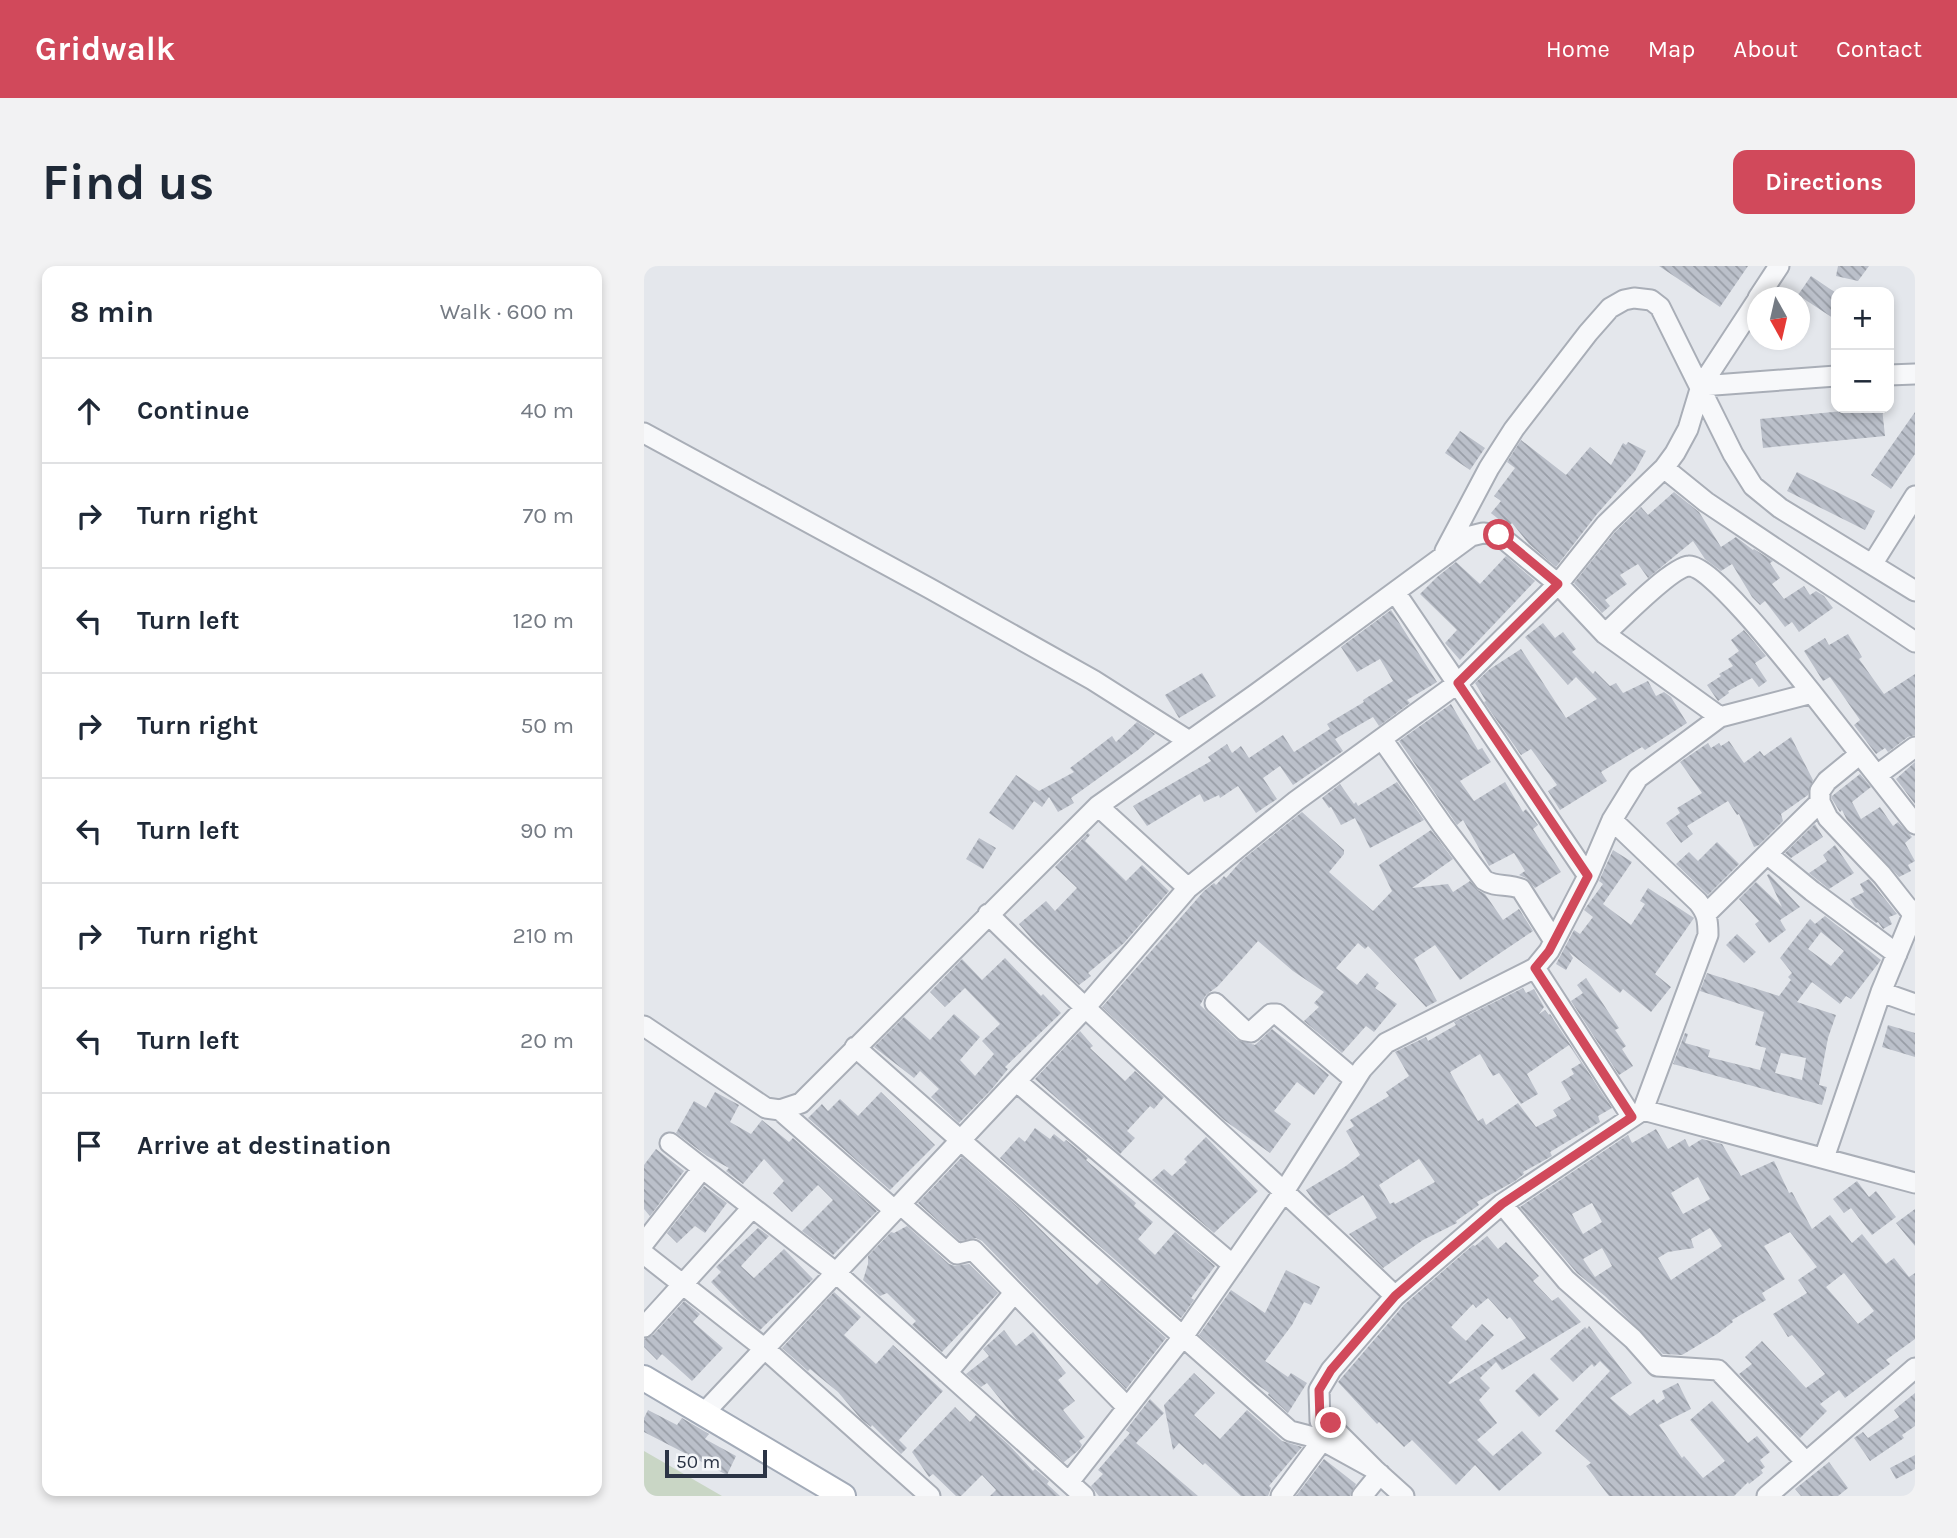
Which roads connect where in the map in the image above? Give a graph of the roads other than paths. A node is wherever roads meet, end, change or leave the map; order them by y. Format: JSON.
{"nodes":[{"id":1,"x":1776,"y":267,"type":"edge"},
{"id":2,"x":1764,"y":287,"type":"edge"},
{"id":3,"x":1747,"y":315,"type":"edge"},
{"id":4,"x":1915,"y":374,"type":"edge"},
{"id":5,"x":1894,"y":375,"type":"edge"},
{"id":6,"x":1831,"y":376,"type":"edge"},
{"id":7,"x":1702,"y":386,"type":"junction"},
{"id":8,"x":644,"y":433,"type":"edge"},
{"id":9,"x":1664,"y":468,"type":"junction"},
{"id":10,"x":1915,"y":496,"type":"edge"},
{"id":11,"x":1443,"y":555,"type":"junction"},
{"id":12,"x":1872,"y":563,"type":"junction"},
{"id":13,"x":1558,"y":584,"type":"junction"},
{"id":14,"x":1914,"y":588,"type":"edge"},
{"id":15,"x":1395,"y":592,"type":"junction"},
{"id":16,"x":1605,"y":634,"type":"junction"},
{"id":17,"x":1915,"y":642,"type":"edge"},
{"id":18,"x":1458,"y":683,"type":"junction"},
{"id":19,"x":1812,"y":693,"type":"junction"},
{"id":20,"x":1720,"y":717,"type":"junction"},
{"id":21,"x":1382,"y":739,"type":"junction"},
{"id":22,"x":1189,"y":741,"type":"junction"},
{"id":23,"x":1915,"y":747,"type":"edge"},
{"id":24,"x":1860,"y":754,"type":"junction"},
{"id":25,"x":1877,"y":775,"type":"junction"},
{"id":26,"x":1820,"y":802,"type":"junction"},
{"id":27,"x":1098,"y":806,"type":"junction"},
{"id":28,"x":1612,"y":820,"type":"junction"},
{"id":29,"x":1915,"y":824,"type":"edge"},
{"id":30,"x":1768,"y":854,"type":"junction"},
{"id":31,"x":1588,"y":876,"type":"junction"},
{"id":32,"x":1188,"y":888,"type":"junction"},
{"id":33,"x":1707,"y":913,"type":"junction"},
{"id":34,"x":988,"y":914,"type":"junction"},
{"id":35,"x":1914,"y":915,"type":"edge"},
{"id":36,"x":1554,"y":941,"type":"junction"},
{"id":37,"x":1897,"y":954,"type":"junction"},
{"id":38,"x":1535,"y":968,"type":"junction"},
{"id":39,"x":1881,"y":992,"type":"junction"},
{"id":40,"x":1215,"y":1003,"type":"dead end"},
{"id":41,"x":1915,"y":1004,"type":"edge"},
{"id":42,"x":1084,"y":1009,"type":"junction"},
{"id":43,"x":644,"y":1026,"type":"edge"},
{"id":44,"x":855,"y":1047,"type":"junction"},
{"id":45,"x":1356,"y":1080,"type":"junction"},
{"id":46,"x":1017,"y":1082,"type":"junction"},
{"id":47,"x":780,"y":1110,"type":"junction"},
{"id":48,"x":1637,"y":1113,"type":"junction"},
{"id":49,"x":961,"y":1141,"type":"junction"},
{"id":50,"x":670,"y":1143,"type":"dead end"},
{"id":51,"x":1824,"y":1158,"type":"junction"},
{"id":52,"x":702,"y":1169,"type":"junction"},
{"id":53,"x":1915,"y":1183,"type":"edge"},
{"id":54,"x":1285,"y":1190,"type":"junction"},
{"id":55,"x":1502,"y":1204,"type":"junction"},
{"id":56,"x":897,"y":1207,"type":"junction"},
{"id":57,"x":752,"y":1208,"type":"junction"},
{"id":58,"x":644,"y":1243,"type":"edge"},
{"id":59,"x":644,"y":1254,"type":"edge"},
{"id":60,"x":1233,"y":1265,"type":"junction"},
{"id":61,"x":835,"y":1272,"type":"junction"},
{"id":62,"x":683,"y":1283,"type":"junction"},
{"id":63,"x":1014,"y":1293,"type":"junction"},
{"id":64,"x":1395,"y":1296,"type":"junction"},
{"id":65,"x":644,"y":1327,"type":"edge"},
{"id":66,"x":1182,"y":1338,"type":"junction"},
{"id":67,"x":765,"y":1349,"type":"junction"},
{"id":68,"x":1915,"y":1368,"type":"edge"},
{"id":69,"x":947,"y":1373,"type":"junction"},
{"id":70,"x":644,"y":1378,"type":"edge"},
{"id":71,"x":1127,"y":1407,"type":"junction"},
{"id":72,"x":703,"y":1414,"type":"junction"},
{"id":73,"x":1323,"y":1434,"type":"junction"},
{"id":74,"x":1805,"y":1462,"type":"junction"},
{"id":75,"x":1377,"y":1472,"type":"junction"},
{"id":76,"x":1069,"y":1482,"type":"junction"},
{"id":77,"x":843,"y":1496,"type":"edge"},
{"id":78,"x":930,"y":1496,"type":"edge"},
{"id":79,"x":1084,"y":1496,"type":"edge"},
{"id":80,"x":1282,"y":1496,"type":"edge"},
{"id":81,"x":1362,"y":1496,"type":"edge"},
{"id":82,"x":1404,"y":1496,"type":"edge"},
{"id":83,"x":1767,"y":1496,"type":"edge"}],
"edges":[{"from":1,"to":2,"type":"street"},
{"from":3,"to":7,"type":"street"},
{"from":4,"to":5,"type":"street"},
{"from":6,"to":7,"type":"street"},
{"from":7,"to":9,"type":"street"},
{"from":7,"to":11,"type":"street"},
{"from":7,"to":12,"type":"street"},
{"from":8,"to":22,"type":"street"},
{"from":9,"to":13,"type":"street"},
{"from":9,"to":17,"type":"street"},
{"from":10,"to":12,"type":"street"},
{"from":11,"to":13,"type":"street"},
{"from":11,"to":15,"type":"street"},
{"from":12,"to":14,"type":"street"},
{"from":13,"to":16,"type":"street"},
{"from":13,"to":18,"type":"street"},
{"from":15,"to":18,"type":"street"},
{"from":15,"to":22,"type":"street"},
{"from":16,"to":19,"type":"street"},
{"from":16,"to":20,"type":"street"},
{"from":18,"to":21,"type":"street"},
{"from":18,"to":31,"type":"street"},
{"from":19,"to":20,"type":"street"},
{"from":19,"to":24,"type":"street"},
{"from":20,"to":28,"type":"street"},
{"from":21,"to":32,"type":"street"},
{"from":21,"to":36,"type":"street"},
{"from":22,"to":27,"type":"street"},
{"from":23,"to":25,"type":"street"},
{"from":24,"to":25,"type":"street"},
{"from":24,"to":26,"type":"street"},
{"from":25,"to":29,"type":"street"},
{"from":26,"to":30,"type":"street"},
{"from":26,"to":35,"type":"street"},
{"from":27,"to":32,"type":"street"},
{"from":27,"to":34,"type":"street"},
{"from":28,"to":31,"type":"street"},
{"from":28,"to":33,"type":"street"},
{"from":30,"to":33,"type":"street"},
{"from":30,"to":37,"type":"street"},
{"from":31,"to":36,"type":"street"},
{"from":32,"to":42,"type":"street"},
{"from":33,"to":48,"type":"street"},
{"from":34,"to":42,"type":"street"},
{"from":34,"to":44,"type":"street"},
{"from":35,"to":37,"type":"street"},
{"from":36,"to":38,"type":"street"},
{"from":37,"to":39,"type":"street"},
{"from":38,"to":45,"type":"street"},
{"from":38,"to":48,"type":"street"},
{"from":39,"to":41,"type":"street"},
{"from":39,"to":51,"type":"street"},
{"from":40,"to":45,"type":"street"},
{"from":42,"to":46,"type":"street"},
{"from":42,"to":54,"type":"street"},
{"from":43,"to":47,"type":"street"},
{"from":44,"to":47,"type":"street"},
{"from":44,"to":49,"type":"street"},
{"from":45,"to":54,"type":"street"},
{"from":46,"to":49,"type":"street"},
{"from":46,"to":60,"type":"street"},
{"from":47,"to":56,"type":"street"},
{"from":48,"to":51,"type":"street"},
{"from":48,"to":55,"type":"street"},
{"from":49,"to":56,"type":"street"},
{"from":49,"to":66,"type":"street"},
{"from":50,"to":52,"type":"street"},
{"from":51,"to":53,"type":"street"},
{"from":52,"to":57,"type":"street"},
{"from":52,"to":58,"type":"street"},
{"from":54,"to":60,"type":"street"},
{"from":54,"to":64,"type":"street"},
{"from":55,"to":64,"type":"street"},
{"from":55,"to":74,"type":"street"},
{"from":56,"to":61,"type":"street"},
{"from":56,"to":63,"type":"street"},
{"from":57,"to":61,"type":"street"},
{"from":57,"to":62,"type":"street"},
{"from":59,"to":62,"type":"street"},
{"from":60,"to":66,"type":"street"},
{"from":61,"to":67,"type":"street"},
{"from":61,"to":69,"type":"street"},
{"from":62,"to":65,"type":"street"},
{"from":62,"to":67,"type":"street"},
{"from":63,"to":69,"type":"street"},
{"from":63,"to":71,"type":"street"},
{"from":64,"to":73,"type":"street"},
{"from":66,"to":71,"type":"street"},
{"from":66,"to":73,"type":"street"},
{"from":67,"to":72,"type":"street"},
{"from":67,"to":78,"type":"street"},
{"from":68,"to":74,"type":"street"},
{"from":69,"to":76,"type":"street"},
{"from":70,"to":72,"type":"main road"},
{"from":71,"to":76,"type":"street"},
{"from":72,"to":77,"type":"main road"},
{"from":73,"to":75,"type":"street"},
{"from":73,"to":80,"type":"street"},
{"from":74,"to":83,"type":"street"},
{"from":75,"to":81,"type":"street"},
{"from":75,"to":82,"type":"street"},
{"from":76,"to":79,"type":"street"}]}
